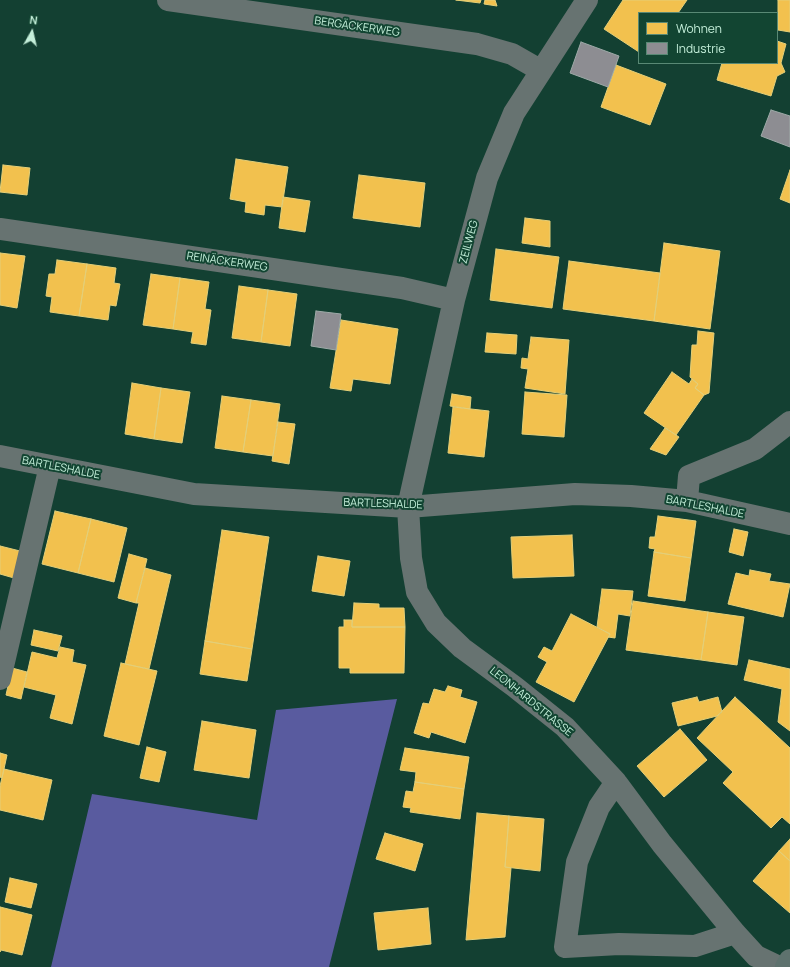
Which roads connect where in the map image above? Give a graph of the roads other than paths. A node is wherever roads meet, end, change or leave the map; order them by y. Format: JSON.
{"nodes":[{"id":1,"x":168,"y":0,"type":"edge"},
{"id":2,"x":587,"y":0,"type":"edge"},
{"id":3,"x":540,"y":70,"type":"junction"},
{"id":4,"x":0,"y":229,"type":"edge"},
{"id":5,"x":454,"y":300,"type":"junction"},
{"id":6,"x":790,"y":422,"type":"edge"},
{"id":7,"x":0,"y":456,"type":"edge"},
{"id":8,"x":50,"y":466,"type":"junction"},
{"id":9,"x":687,"y":501,"type":"junction"},
{"id":10,"x":408,"y":507,"type":"junction"},
{"id":11,"x":790,"y":524,"type":"edge"},
{"id":12,"x":0,"y":679,"type":"edge"},
{"id":13,"x":616,"y":782,"type":"junction"},
{"id":14,"x":735,"y":934,"type":"junction"},
{"id":15,"x":790,"y":960,"type":"edge"},
{"id":16,"x":779,"y":967,"type":"edge"},
{"id":17,"x":786,"y":967,"type":"edge"}],
"edges":[{"from":1,"to":3,"type":"street","name":"BERGÄCKERWEG"},
{"from":2,"to":3,"type":"street","name":"ZEILWEG"},
{"from":3,"to":5,"type":"street","name":"ZEILWEG"},
{"from":4,"to":5,"type":"street","name":"REINÄCKERWEG"},
{"from":5,"to":10,"type":"street","name":"ZEILWEG"},
{"from":6,"to":9,"type":"street"},
{"from":7,"to":8,"type":"street","name":"BARTLESHALDE"},
{"from":8,"to":10,"type":"street","name":"BARTLESHALDE"},
{"from":8,"to":12,"type":"street"},
{"from":9,"to":10,"type":"street","name":"BARTLESHALDE"},
{"from":9,"to":11,"type":"street","name":"BARTLESHALDE"},
{"from":10,"to":13,"type":"street","name":"LEONHARDSTRASSE"},
{"from":13,"to":14,"type":"street","name":"LEONHARDSTRASSE"},
{"from":13,"to":14,"type":"street"},
{"from":14,"to":16,"type":"street","name":"LEONHARDSTRASSE"},
{"from":15,"to":17,"type":"main road"}]}
